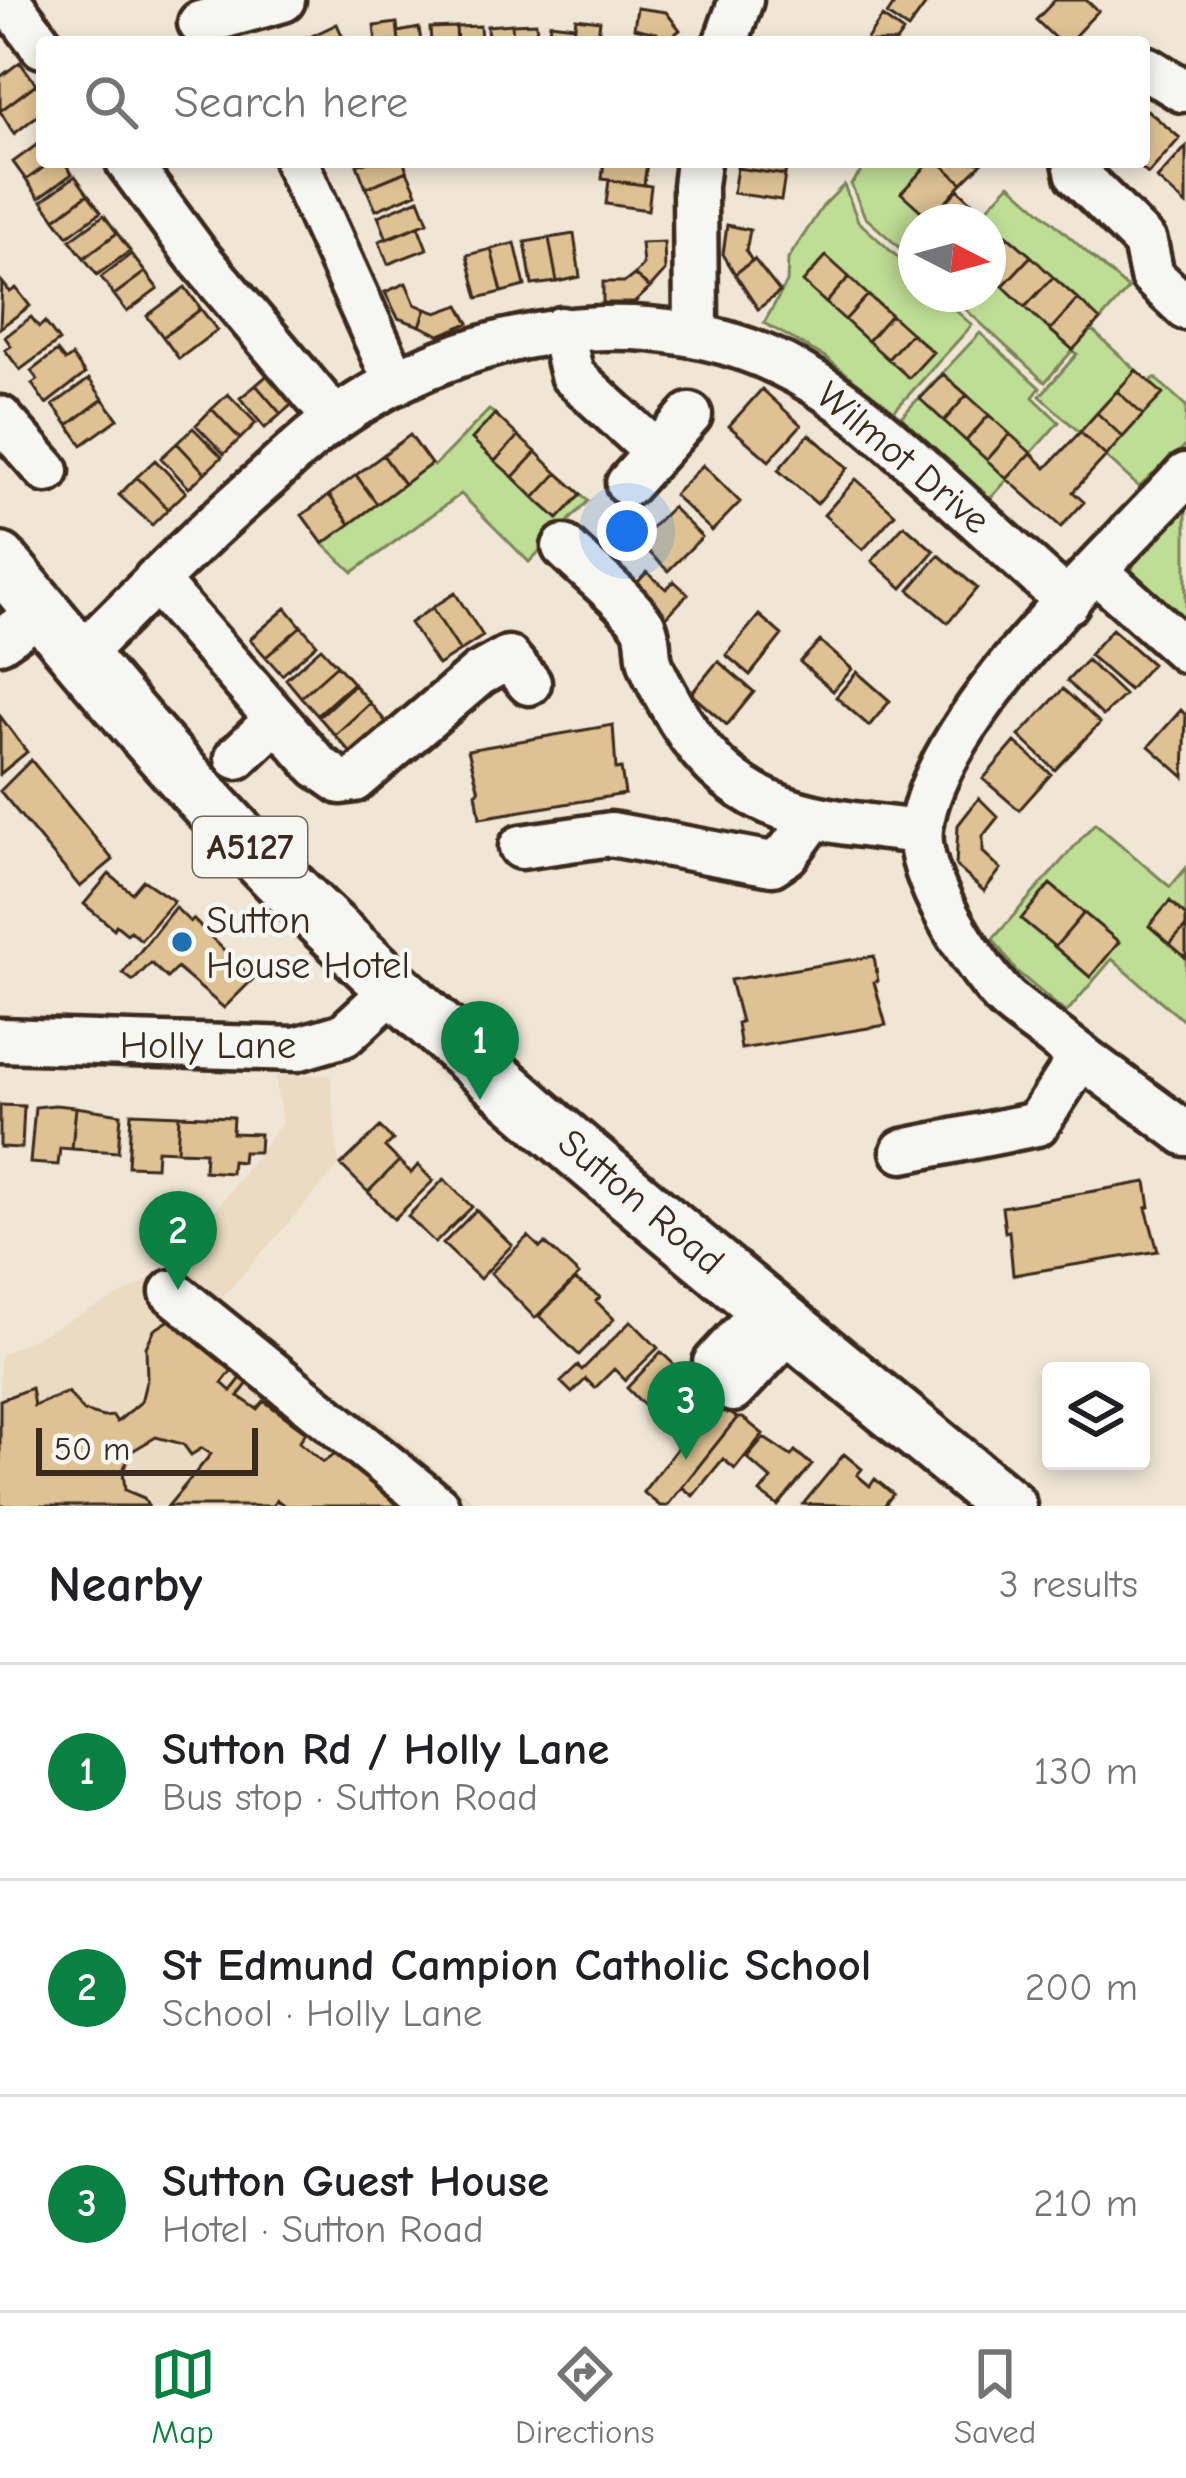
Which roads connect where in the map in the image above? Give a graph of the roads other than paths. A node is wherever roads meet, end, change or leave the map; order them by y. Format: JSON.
{"nodes":[{"id":1,"x":8,"y":0,"type":"edge"},
{"id":2,"x":283,"y":0,"type":"edge"},
{"id":3,"x":741,"y":0,"type":"edge"},
{"id":4,"x":200,"y":23,"type":"dead end"},
{"id":5,"x":246,"y":27,"type":"edge"},
{"id":6,"x":727,"y":36,"type":"edge"},
{"id":7,"x":36,"y":38,"type":"edge"},
{"id":8,"x":132,"y":168,"type":"edge"},
{"id":9,"x":299,"y":168,"type":"edge"},
{"id":10,"x":697,"y":168,"type":"edge"},
{"id":11,"x":1076,"y":168,"type":"edge"},
{"id":12,"x":1186,"y":308,"type":"edge"},
{"id":13,"x":561,"y":329,"type":"junction"},
{"id":14,"x":696,"y":333,"type":"junction"},
{"id":15,"x":396,"y":382,"type":"junction"},
{"id":16,"x":690,"y":415,"type":"dead end"},
{"id":17,"x":0,"y":418,"type":"edge"},
{"id":18,"x":334,"y":419,"type":"junction"},
{"id":19,"x":656,"y":452,"type":"junction"},
{"id":20,"x":47,"y":471,"type":"dead end"},
{"id":21,"x":1186,"y":475,"type":"edge"},
{"id":22,"x":628,"y":484,"type":"dead end"},
{"id":23,"x":564,"y":547,"type":"dead end"},
{"id":24,"x":0,"y":561,"type":"edge"},
{"id":25,"x":155,"y":580,"type":"junction"},
{"id":26,"x":1082,"y":586,"type":"junction"},
{"id":27,"x":21,"y":626,"type":"edge"},
{"id":28,"x":1186,"y":651,"type":"edge"},
{"id":29,"x":81,"y":655,"type":"junction"},
{"id":30,"x":522,"y":660,"type":"dead end"},
{"id":31,"x":277,"y":719,"type":"junction"},
{"id":32,"x":237,"y":757,"type":"dead end"},
{"id":33,"x":812,"y":820,"type":"junction"},
{"id":34,"x":920,"y":832,"type":"junction"},
{"id":35,"x":520,"y":847,"type":"dead end"},
{"id":36,"x":395,"y":988,"type":"junction"},
{"id":37,"x":0,"y":1040,"type":"edge"},
{"id":38,"x":1081,"y":1056,"type":"junction"},
{"id":39,"x":1186,"y":1134,"type":"edge"},
{"id":40,"x":903,"y":1151,"type":"dead end"},
{"id":41,"x":172,"y":1292,"type":"dead end"},
{"id":42,"x":780,"y":1317,"type":"junction"},
{"id":43,"x":724,"y":1377,"type":"dead end"},
{"id":44,"x":437,"y":1506,"type":"edge"},
{"id":45,"x":1008,"y":1506,"type":"edge"}],
"edges":[{"from":1,"to":7,"type":"street"},
{"from":2,"to":5,"type":"street"},
{"from":3,"to":6,"type":"street"},
{"from":4,"to":5,"type":"street"},
{"from":8,"to":18,"type":"street"},
{"from":9,"to":15,"type":"street"},
{"from":10,"to":14,"type":"street"},
{"from":11,"to":12,"type":"street"},
{"from":13,"to":14,"type":"street","name":"Wilmot Drive"},
{"from":13,"to":15,"type":"street","name":"Wilmot Drive"},
{"from":13,"to":19,"type":"street"},
{"from":14,"to":26,"type":"street","name":"Wilmot Drive"},
{"from":15,"to":18,"type":"street","name":"Wilmot Drive"},
{"from":16,"to":19,"type":"street"},
{"from":17,"to":20,"type":"street"},
{"from":18,"to":25,"type":"street","name":"Wilmot Drive"},
{"from":19,"to":22,"type":"street"},
{"from":21,"to":26,"type":"street"},
{"from":23,"to":33,"type":"street"},
{"from":24,"to":27,"type":"main road","name":"Sutton Road","number":"A5127"},
{"from":25,"to":29,"type":"street","name":"Wilmot Drive"},
{"from":25,"to":31,"type":"street"},
{"from":26,"to":28,"type":"street","name":"Wilmot Drive"},
{"from":26,"to":34,"type":"street"},
{"from":27,"to":29,"type":"main road","name":"Sutton Road","number":"A5127"},
{"from":29,"to":36,"type":"main road","name":"Sutton Road","number":"A5127"},
{"from":30,"to":31,"type":"street"},
{"from":31,"to":32,"type":"street"},
{"from":33,"to":34,"type":"street"},
{"from":33,"to":35,"type":"street"},
{"from":34,"to":38,"type":"street"},
{"from":36,"to":37,"type":"street","name":"Holly Lane"},
{"from":36,"to":42,"type":"main road","name":"Sutton Road","number":"A5127"},
{"from":38,"to":39,"type":"street"},
{"from":38,"to":40,"type":"street"},
{"from":41,"to":44,"type":"street"},
{"from":42,"to":43,"type":"street"},
{"from":42,"to":45,"type":"main road","name":"Sutton Road","number":"A5127"}]}
